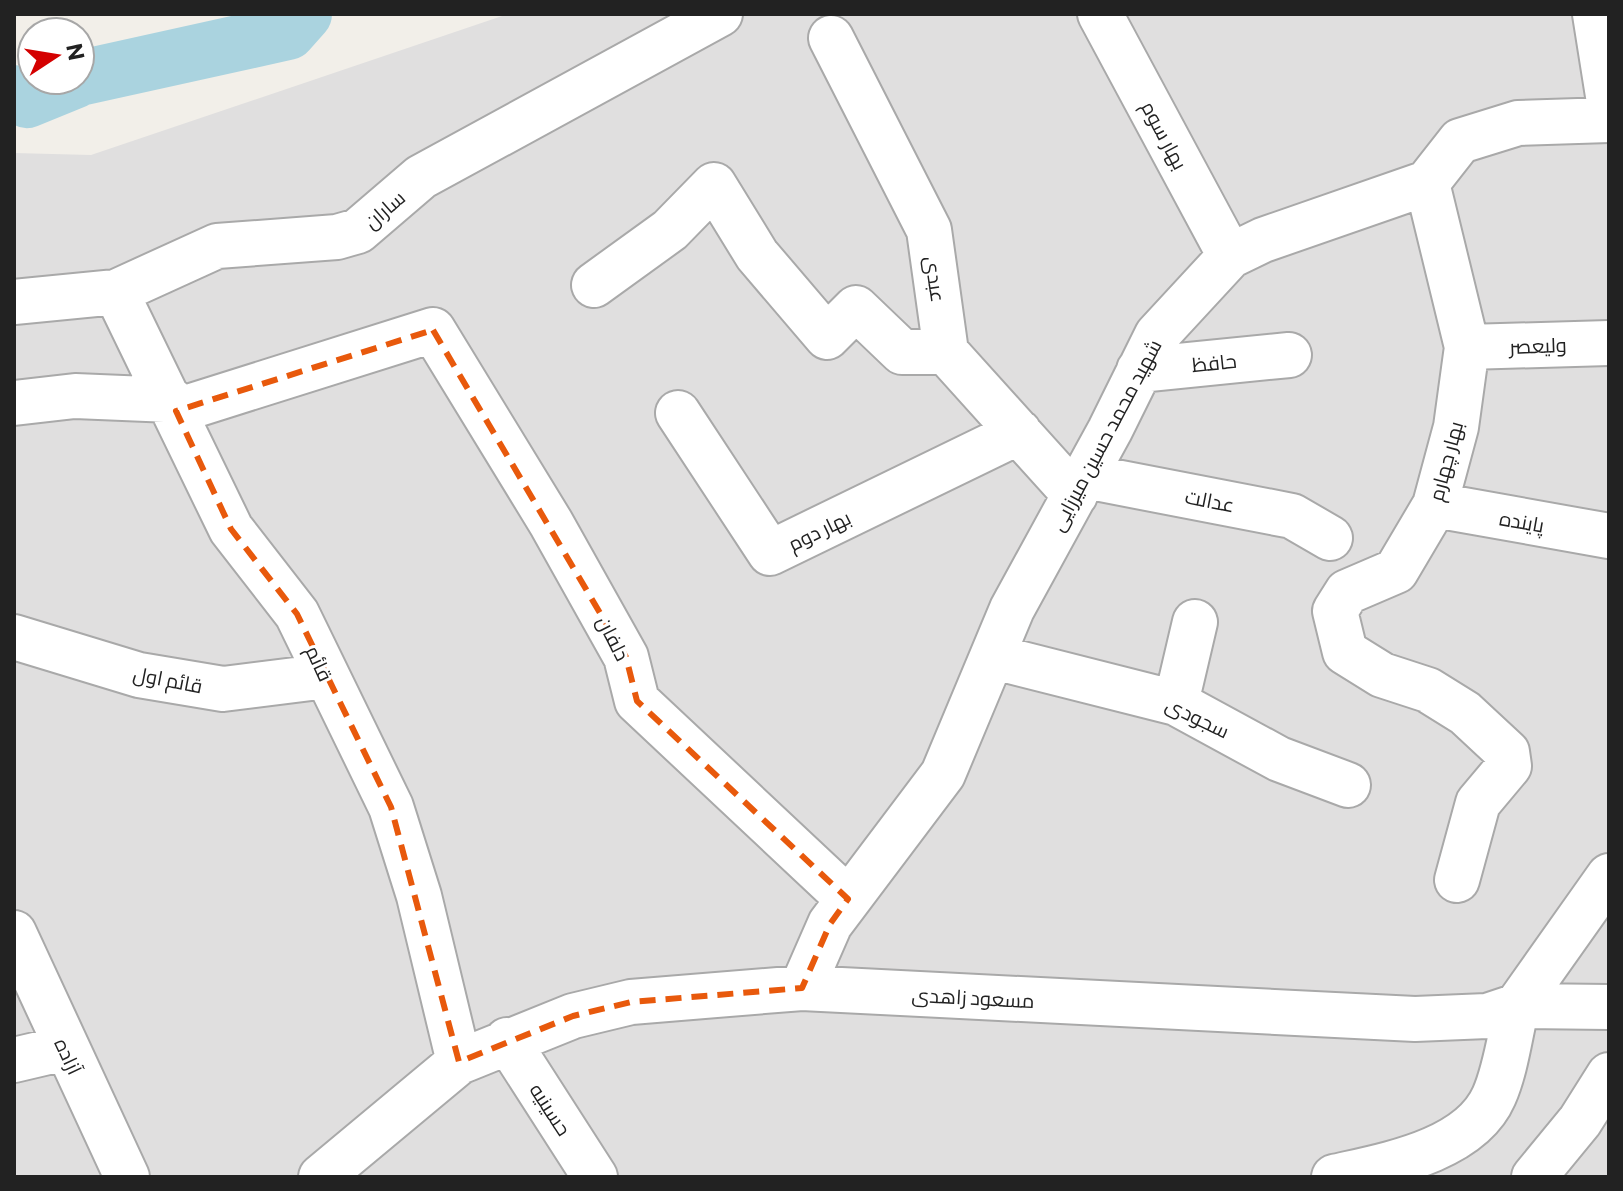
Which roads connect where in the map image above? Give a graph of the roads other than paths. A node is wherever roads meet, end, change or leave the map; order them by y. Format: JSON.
{"nodes":[{"id":1,"x":720,"y":14,"type":"edge"},
{"id":2,"x":1100,"y":14,"type":"edge"},
{"id":3,"x":1595,"y":14,"type":"edge"},
{"id":4,"x":831,"y":38,"type":"dead end"},
{"id":5,"x":1609,"y":102,"type":"edge"},
{"id":6,"x":1609,"y":120,"type":"edge"},
{"id":7,"x":1427,"y":183,"type":"junction"},
{"id":8,"x":1230,"y":256,"type":"junction"},
{"id":9,"x":594,"y":285,"type":"dead end"},
{"id":10,"x":116,"y":292,"type":"junction"},
{"id":11,"x":14,"y":302,"type":"edge"},
{"id":12,"x":1609,"y":343,"type":"edge"},
{"id":13,"x":1467,"y":347,"type":"junction"},
{"id":14,"x":946,"y":352,"type":"junction"},
{"id":15,"x":1289,"y":355,"type":"dead end"},
{"id":16,"x":1139,"y":370,"type":"junction"},
{"id":17,"x":14,"y":403,"type":"edge"},
{"id":18,"x":174,"y":406,"type":"junction"},
{"id":19,"x":678,"y":413,"type":"dead end"},
{"id":20,"x":1019,"y":432,"type":"junction"},
{"id":21,"x":1080,"y":485,"type":"junction"},
{"id":22,"x":1435,"y":505,"type":"junction"},
{"id":23,"x":1609,"y":536,"type":"edge"},
{"id":24,"x":1330,"y":538,"type":"dead end"},
{"id":25,"x":1195,"y":622,"type":"dead end"},
{"id":26,"x":14,"y":637,"type":"edge"},
{"id":27,"x":994,"y":657,"type":"junction"},
{"id":28,"x":327,"y":676,"type":"junction"},
{"id":29,"x":1176,"y":703,"type":"junction"},
{"id":30,"x":1348,"y":785,"type":"dead end"},
{"id":31,"x":1609,"y":876,"type":"edge"},
{"id":32,"x":1457,"y":880,"type":"dead end"},
{"id":33,"x":848,"y":899,"type":"junction"},
{"id":34,"x":14,"y":933,"type":"edge"},
{"id":35,"x":802,"y":988,"type":"junction"},
{"id":36,"x":1517,"y":1006,"type":"junction"},
{"id":37,"x":1609,"y":1007,"type":"edge"},
{"id":38,"x":507,"y":1040,"type":"junction"},
{"id":39,"x":65,"y":1048,"type":"junction"},
{"id":40,"x":14,"y":1060,"type":"edge"},
{"id":41,"x":459,"y":1062,"type":"junction"},
{"id":42,"x":1609,"y":1075,"type":"edge"},
{"id":43,"x":127,"y":1177,"type":"edge"},
{"id":44,"x":321,"y":1177,"type":"edge"},
{"id":45,"x":595,"y":1177,"type":"edge"},
{"id":46,"x":1334,"y":1177,"type":"edge"},
{"id":47,"x":1534,"y":1177,"type":"edge"}],
"edges":[{"from":1,"to":10,"type":"street","name":"ساران"},
{"from":2,"to":8,"type":"street","name":"بهار سوم"},
{"from":3,"to":5,"type":"street"},
{"from":4,"to":14,"type":"street","name":"عبدی"},
{"from":6,"to":7,"type":"street"},
{"from":7,"to":8,"type":"street","name":"شهید محمد حسین میرزایی"},
{"from":7,"to":13,"type":"street","name":"بهار چهارم"},
{"from":8,"to":16,"type":"street","name":"شهید محمد حسین میرزایی"},
{"from":9,"to":14,"type":"street"},
{"from":10,"to":11,"type":"street","name":"ساران"},
{"from":10,"to":18,"type":"street","name":"قائم"},
{"from":12,"to":13,"type":"street","name":"ولیعصر"},
{"from":13,"to":22,"type":"street","name":"بهار چهارم"},
{"from":14,"to":20,"type":"street"},
{"from":15,"to":16,"type":"street","name":"حافظ"},
{"from":16,"to":21,"type":"street","name":"شهید محمد حسین میرزایی"},
{"from":17,"to":18,"type":"street"},
{"from":18,"to":28,"type":"street","name":"قائم"},
{"from":18,"to":33,"type":"street","name":"دلفان"},
{"from":19,"to":20,"type":"street","name":"بهار دوم"},
{"from":20,"to":21,"type":"street"},
{"from":21,"to":24,"type":"street","name":"عدالت"},
{"from":21,"to":27,"type":"street","name":"شهید محمد حسین میرزایی"},
{"from":22,"to":23,"type":"street","name":"پاینده"},
{"from":22,"to":32,"type":"street","name":"بهار چهارم"},
{"from":25,"to":29,"type":"street"},
{"from":26,"to":28,"type":"street","name":"قائم اول"},
{"from":27,"to":29,"type":"street","name":"سجودی"},
{"from":27,"to":33,"type":"street","name":"شهید محمد حسین میرزایی"},
{"from":28,"to":41,"type":"street","name":"قائم"},
{"from":29,"to":30,"type":"street","name":"سجودی"},
{"from":31,"to":36,"type":"street"},
{"from":33,"to":35,"type":"street","name":"شهید محمد حسین میرزایی"},
{"from":34,"to":39,"type":"street","name":"آزاده"},
{"from":35,"to":36,"type":"street","name":"مسعود زاهدی"},
{"from":35,"to":38,"type":"street","name":"مسعود زاهدی"},
{"from":36,"to":37,"type":"street","name":"مسعود زاهدی"},
{"from":36,"to":46,"type":"street"},
{"from":38,"to":41,"type":"street","name":"مسعود زاهدی"},
{"from":38,"to":45,"type":"street","name":"حسینیه"},
{"from":39,"to":40,"type":"street"},
{"from":39,"to":43,"type":"street","name":"آزاده"},
{"from":41,"to":44,"type":"street","name":"مسعود زاهدی"},
{"from":42,"to":47,"type":"street"}]}
